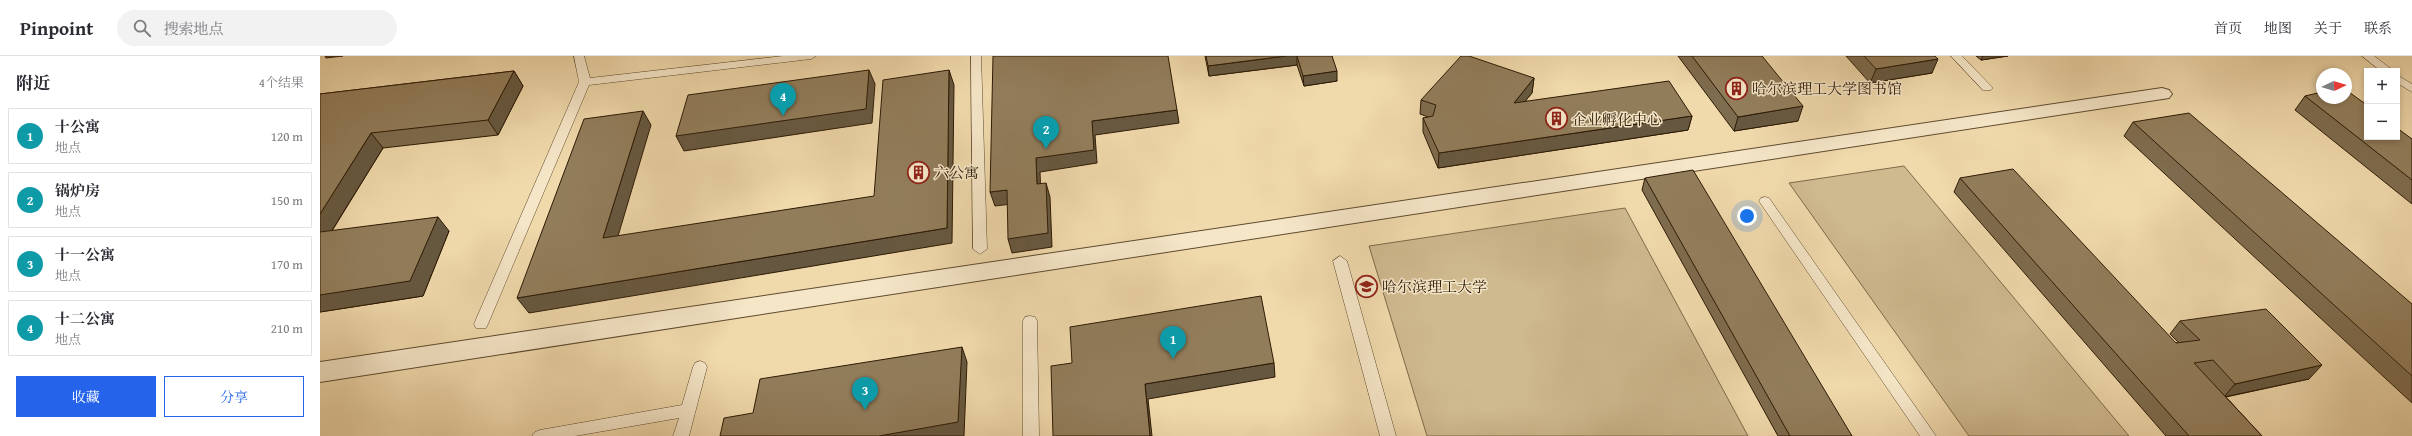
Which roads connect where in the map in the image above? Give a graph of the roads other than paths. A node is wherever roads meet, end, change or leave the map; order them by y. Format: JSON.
{"nodes":[{"id":1,"x":579,"y":56,"type":"edge"},
{"id":2,"x":811,"y":56,"type":"edge"},
{"id":3,"x":976,"y":56,"type":"edge"},
{"id":4,"x":1956,"y":56,"type":"edge"},
{"id":5,"x":2367,"y":56,"type":"edge"},
{"id":6,"x":2384,"y":68,"type":"edge"},
{"id":7,"x":2400,"y":80,"type":"edge"},
{"id":8,"x":585,"y":82,"type":"junction"},
{"id":9,"x":1987,"y":88,"type":"dead end"},
{"id":10,"x":2412,"y":89,"type":"edge"},
{"id":11,"x":2162,"y":94,"type":"dead end"},
{"id":12,"x":1765,"y":201,"type":"dead end"},
{"id":13,"x":980,"y":249,"type":"dead end"},
{"id":14,"x":1340,"y":261,"type":"dead end"},
{"id":15,"x":1030,"y":321,"type":"dead end"},
{"id":16,"x":481,"y":324,"type":"dead end"},
{"id":17,"x":700,"y":367,"type":"dead end"},
{"id":18,"x":320,"y":372,"type":"edge"},
{"id":19,"x":688,"y":410,"type":"junction"},
{"id":20,"x":540,"y":436,"type":"edge"},
{"id":21,"x":681,"y":436,"type":"edge"},
{"id":22,"x":1031,"y":436,"type":"edge"},
{"id":23,"x":1388,"y":436,"type":"edge"},
{"id":24,"x":1928,"y":436,"type":"edge"}],
"edges":[{"from":1,"to":8,"type":"lane"},
{"from":2,"to":8,"type":"lane"},
{"from":3,"to":13,"type":"lane"},
{"from":4,"to":9,"type":"lane"},
{"from":5,"to":6,"type":"lane"},
{"from":7,"to":10,"type":"lane"},
{"from":8,"to":16,"type":"lane"},
{"from":11,"to":18,"type":"street"},
{"from":12,"to":24,"type":"lane"},
{"from":14,"to":23,"type":"lane"},
{"from":15,"to":22,"type":"lane"},
{"from":17,"to":19,"type":"lane"},
{"from":19,"to":20,"type":"lane"},
{"from":19,"to":21,"type":"lane"}]}
